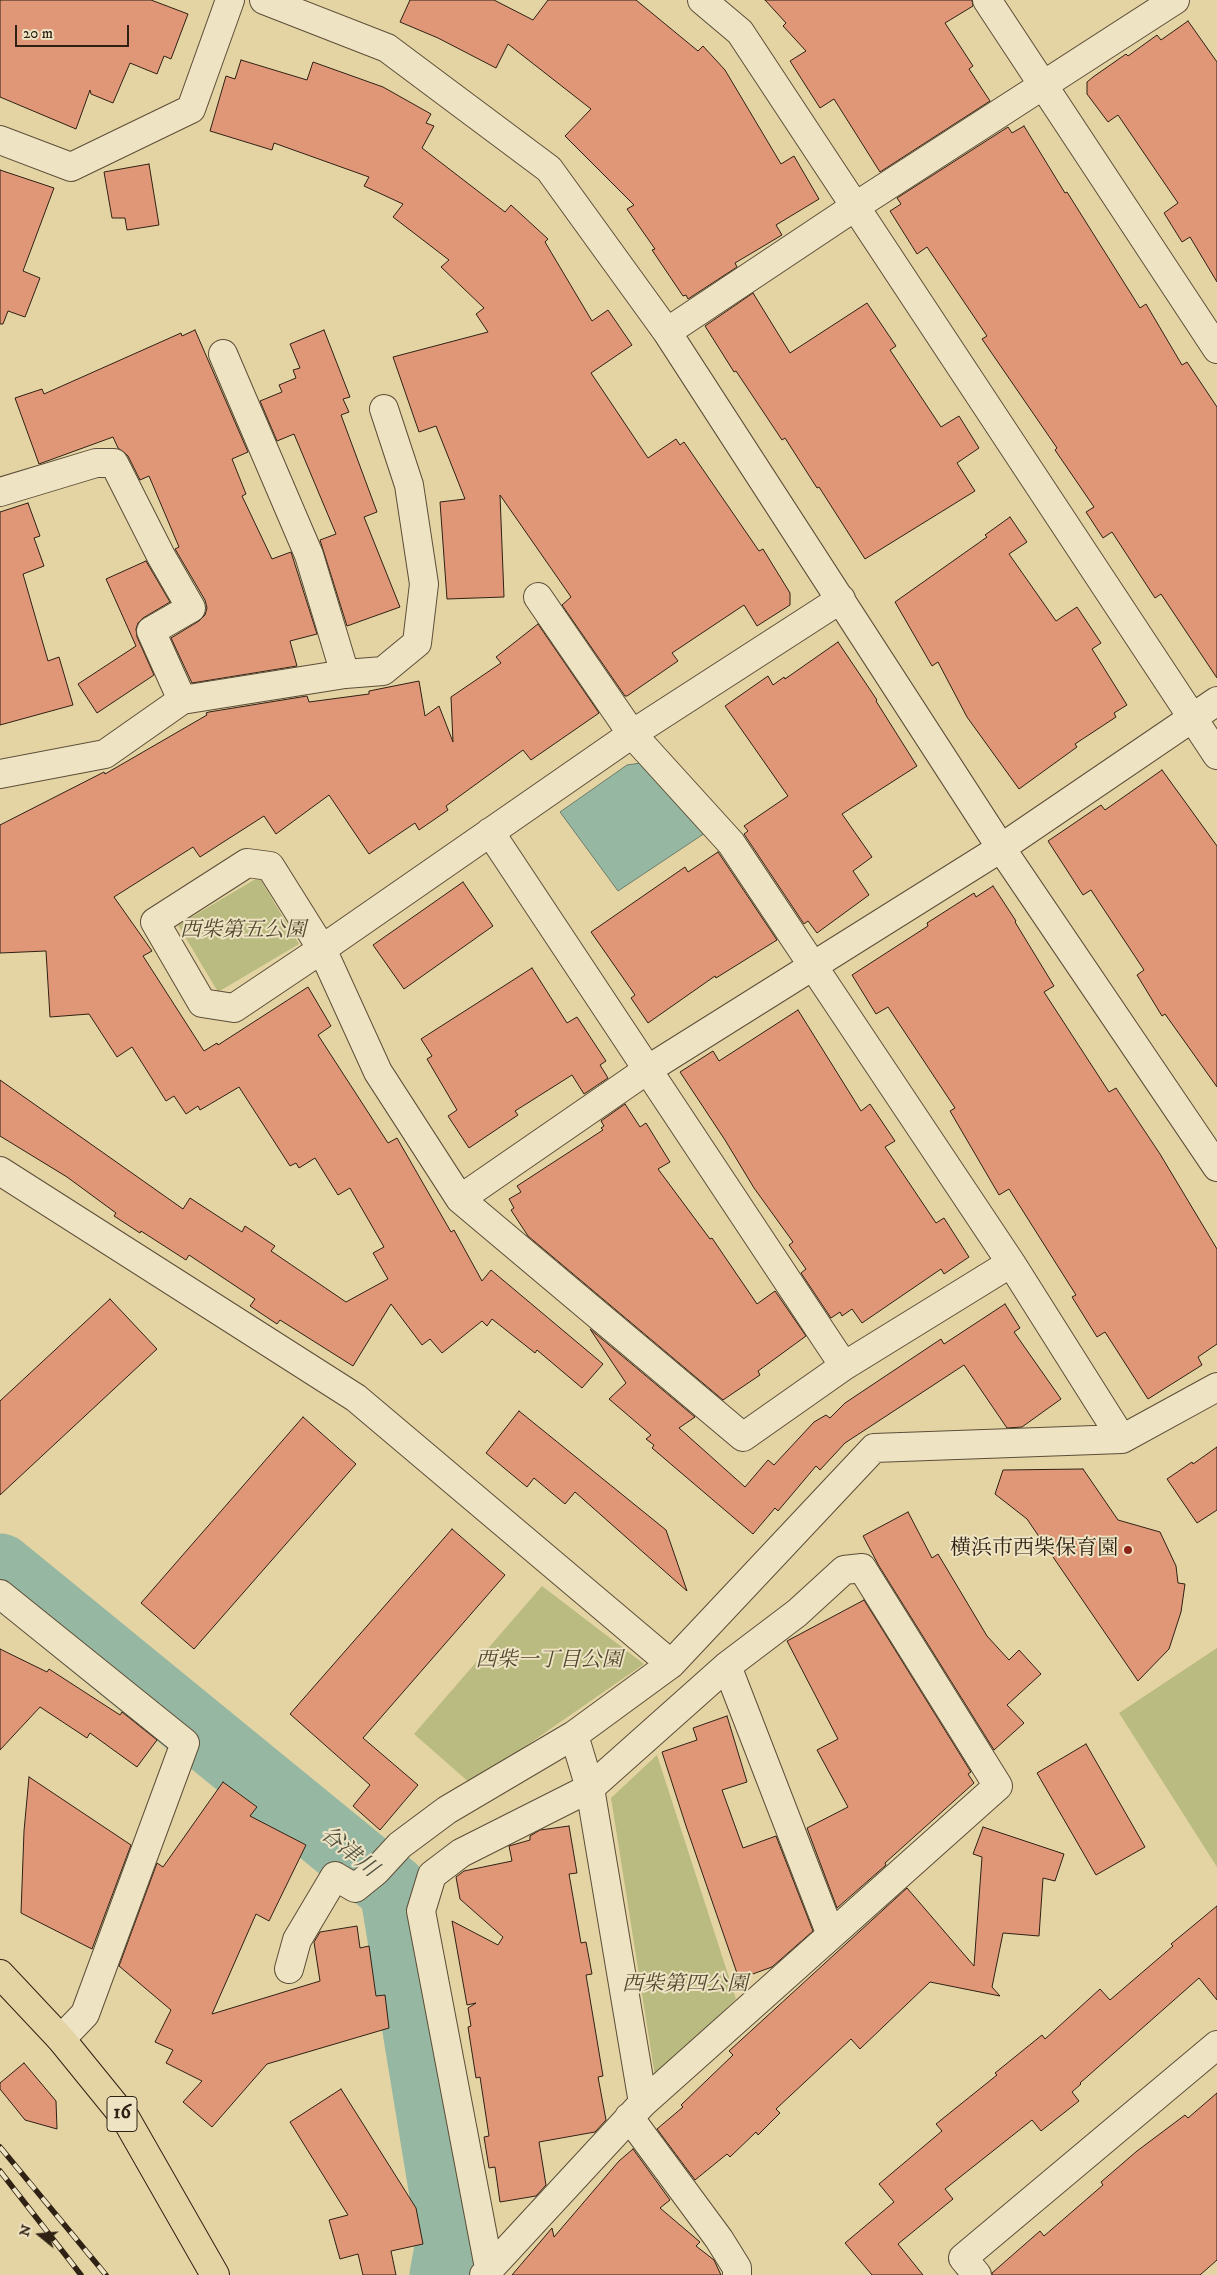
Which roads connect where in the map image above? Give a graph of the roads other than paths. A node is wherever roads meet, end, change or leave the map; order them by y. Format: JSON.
{"nodes":[{"id":1,"x":230,"y":0,"type":"edge"},
{"id":2,"x":264,"y":0,"type":"edge"},
{"id":3,"x":702,"y":0,"type":"edge"},
{"id":4,"x":987,"y":0,"type":"edge"},
{"id":5,"x":1175,"y":0,"type":"edge"},
{"id":6,"x":1044,"y":85,"type":"junction"},
{"id":7,"x":0,"y":140,"type":"edge"},
{"id":8,"x":856,"y":206,"type":"junction"},
{"id":9,"x":667,"y":332,"type":"junction"},
{"id":10,"x":1217,"y":348,"type":"edge"},
{"id":11,"x":224,"y":354,"type":"dead end"},
{"id":12,"x":384,"y":409,"type":"dead end"},
{"id":13,"x":0,"y":492,"type":"edge"},
{"id":14,"x":538,"y":598,"type":"dead end"},
{"id":15,"x":841,"y":599,"type":"junction"},
{"id":16,"x":345,"y":674,"type":"junction"},
{"id":17,"x":182,"y":700,"type":"junction"},
{"id":18,"x":1217,"y":701,"type":"edge"},
{"id":19,"x":1191,"y":718,"type":"junction"},
{"id":20,"x":632,"y":734,"type":"junction"},
{"id":21,"x":1217,"y":755,"type":"edge"},
{"id":22,"x":0,"y":774,"type":"edge"},
{"id":23,"x":490,"y":832,"type":"junction"},
{"id":24,"x":1001,"y":848,"type":"junction"},
{"id":25,"x":322,"y":949,"type":"junction"},
{"id":26,"x":812,"y":965,"type":"junction"},
{"id":27,"x":647,"y":1070,"type":"junction"},
{"id":28,"x":1217,"y":1167,"type":"edge"},
{"id":29,"x":0,"y":1171,"type":"edge"},
{"id":30,"x":460,"y":1199,"type":"junction"},
{"id":31,"x":1012,"y":1263,"type":"junction"},
{"id":32,"x":844,"y":1366,"type":"junction"},
{"id":33,"x":1217,"y":1386,"type":"edge"},
{"id":34,"x":1122,"y":1439,"type":"junction"},
{"id":35,"x":0,"y":1594,"type":"edge"},
{"id":36,"x":671,"y":1664,"type":"junction"},
{"id":37,"x":727,"y":1666,"type":"junction"},
{"id":38,"x":574,"y":1735,"type":"junction"},
{"id":39,"x":590,"y":1788,"type":"junction"},
{"id":40,"x":831,"y":1935,"type":"junction"},
{"id":41,"x":290,"y":1969,"type":"dead end"},
{"id":42,"x":0,"y":1974,"type":"edge"},
{"id":43,"x":61,"y":2039,"type":"junction"},
{"id":44,"x":1217,"y":2045,"type":"edge"},
{"id":45,"x":636,"y":2110,"type":"junction"},
{"id":46,"x":487,"y":2271,"type":"edge"},
{"id":47,"x":215,"y":2275,"type":"edge"},
{"id":48,"x":737,"y":2275,"type":"edge"},
{"id":49,"x":977,"y":2275,"type":"edge"}],
"edges":[{"from":1,"to":7,"type":"street"},
{"from":2,"to":9,"type":"street"},
{"from":3,"to":8,"type":"street"},
{"from":4,"to":6,"type":"street"},
{"from":5,"to":6,"type":"street"},
{"from":6,"to":8,"type":"street"},
{"from":6,"to":10,"type":"street"},
{"from":8,"to":9,"type":"street"},
{"from":8,"to":19,"type":"street"},
{"from":9,"to":15,"type":"street"},
{"from":11,"to":16,"type":"street"},
{"from":12,"to":16,"type":"street"},
{"from":13,"to":17,"type":"street"},
{"from":14,"to":20,"type":"street"},
{"from":15,"to":20,"type":"street"},
{"from":15,"to":24,"type":"street"},
{"from":16,"to":17,"type":"street"},
{"from":17,"to":22,"type":"street"},
{"from":18,"to":19,"type":"street"},
{"from":19,"to":21,"type":"street"},
{"from":19,"to":24,"type":"street"},
{"from":20,"to":23,"type":"street"},
{"from":20,"to":26,"type":"street"},
{"from":23,"to":25,"type":"street"},
{"from":23,"to":27,"type":"street"},
{"from":24,"to":26,"type":"street"},
{"from":24,"to":28,"type":"street"},
{"from":25,"to":25,"type":"street"},
{"from":25,"to":30,"type":"street"},
{"from":26,"to":27,"type":"street"},
{"from":26,"to":31,"type":"street"},
{"from":27,"to":30,"type":"street"},
{"from":27,"to":32,"type":"street"},
{"from":29,"to":36,"type":"street"},
{"from":30,"to":32,"type":"street"},
{"from":31,"to":32,"type":"street"},
{"from":31,"to":34,"type":"street"},
{"from":33,"to":34,"type":"street"},
{"from":34,"to":36,"type":"street"},
{"from":35,"to":43,"type":"street"},
{"from":36,"to":38,"type":"street"},
{"from":37,"to":39,"type":"street"},
{"from":37,"to":40,"type":"street"},
{"from":37,"to":40,"type":"street"},
{"from":38,"to":39,"type":"street"},
{"from":38,"to":41,"type":"street"},
{"from":39,"to":45,"type":"street"},
{"from":39,"to":46,"type":"street"},
{"from":40,"to":45,"type":"street"},
{"from":42,"to":43,"type":"highway","number":"16"},
{"from":43,"to":47,"type":"highway","number":"16"},
{"from":44,"to":49,"type":"street"},
{"from":45,"to":46,"type":"street"},
{"from":45,"to":48,"type":"street"}]}
